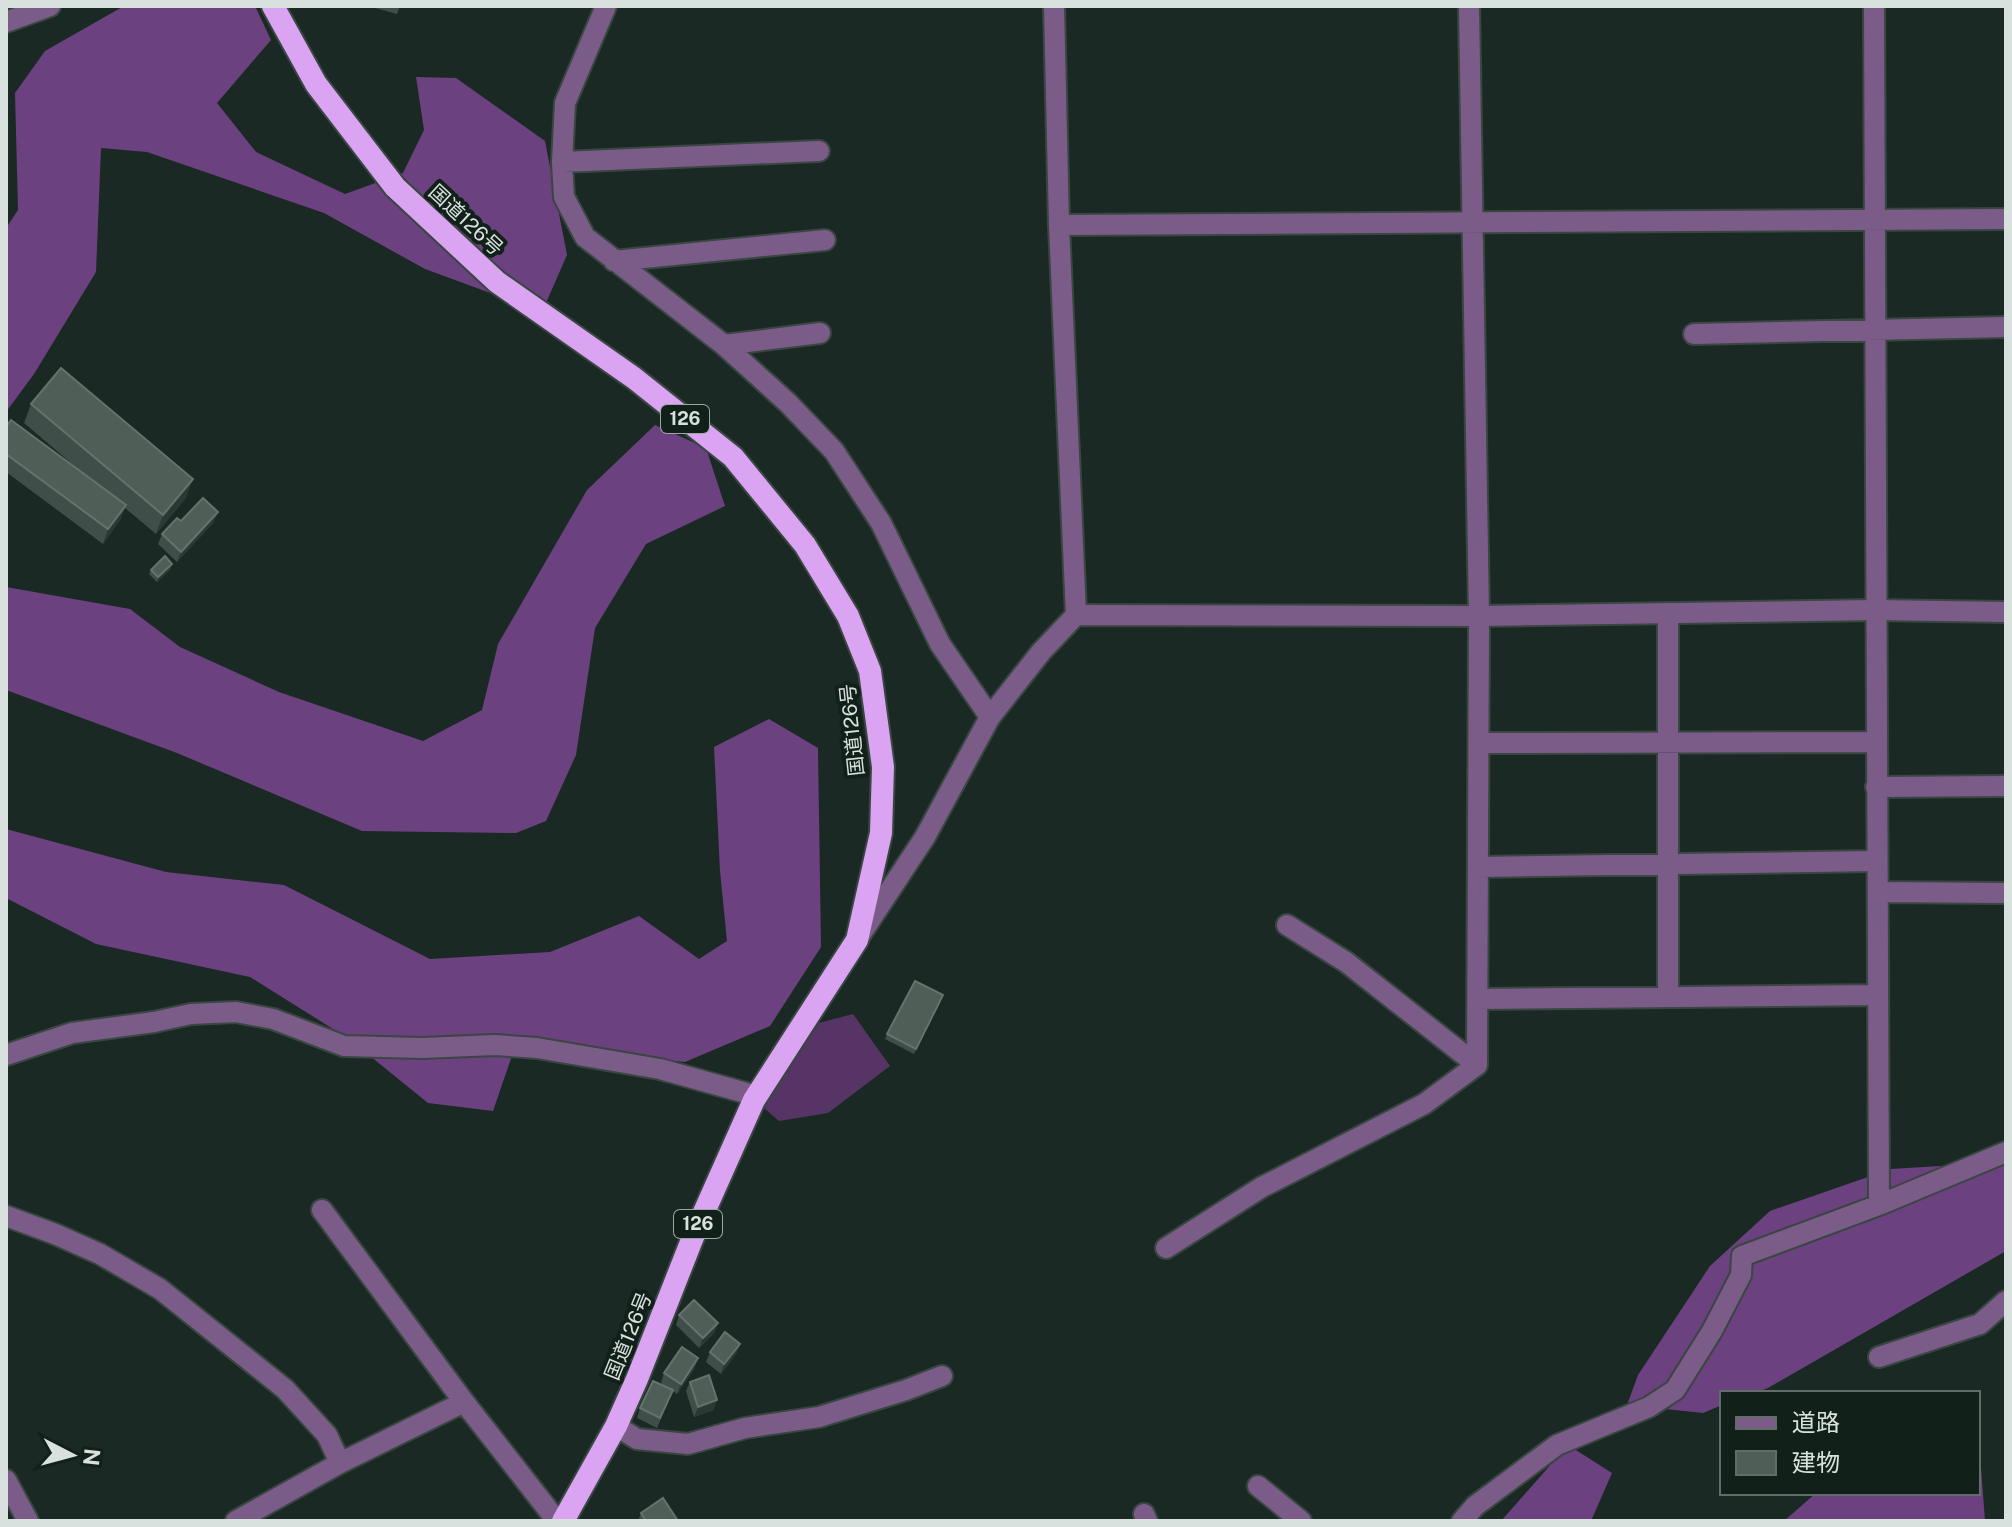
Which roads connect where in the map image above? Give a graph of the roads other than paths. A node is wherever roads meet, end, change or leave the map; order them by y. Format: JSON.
{"nodes":[{"id":1,"x":50,"y":6,"type":"edge"},
{"id":2,"x":273,"y":6,"type":"edge"},
{"id":3,"x":606,"y":6,"type":"edge"},
{"id":4,"x":1054,"y":6,"type":"edge"},
{"id":5,"x":1469,"y":6,"type":"edge"},
{"id":6,"x":1874,"y":6,"type":"edge"},
{"id":7,"x":6,"y":22,"type":"edge"},
{"id":8,"x":819,"y":151,"type":"dead end"},
{"id":9,"x":562,"y":162,"type":"junction"},
{"id":10,"x":1876,"y":219,"type":"junction"},
{"id":11,"x":2006,"y":219,"type":"edge"},
{"id":12,"x":1472,"y":221,"type":"junction"},
{"id":13,"x":1059,"y":225,"type":"junction"},
{"id":14,"x":825,"y":240,"type":"dead end"},
{"id":15,"x":614,"y":261,"type":"junction"},
{"id":16,"x":2006,"y":327,"type":"edge"},
{"id":17,"x":1876,"y":330,"type":"junction"},
{"id":18,"x":820,"y":333,"type":"dead end"},
{"id":19,"x":1694,"y":334,"type":"dead end"},
{"id":20,"x":724,"y":345,"type":"junction"},
{"id":21,"x":1875,"y":610,"type":"junction"},
{"id":22,"x":2006,"y":612,"type":"edge"},
{"id":23,"x":1668,"y":613,"type":"junction"},
{"id":24,"x":1076,"y":615,"type":"junction"},
{"id":25,"x":1479,"y":616,"type":"junction"},
{"id":26,"x":990,"y":717,"type":"junction"},
{"id":27,"x":1876,"y":742,"type":"junction"},
{"id":28,"x":1479,"y":743,"type":"junction"},
{"id":29,"x":1668,"y":743,"type":"junction"},
{"id":30,"x":2006,"y":786,"type":"edge"},
{"id":31,"x":1876,"y":787,"type":"junction"},
{"id":32,"x":1877,"y":861,"type":"junction"},
{"id":33,"x":1668,"y":865,"type":"junction"},
{"id":34,"x":1478,"y":867,"type":"junction"},
{"id":35,"x":1878,"y":892,"type":"junction"},
{"id":36,"x":2006,"y":893,"type":"edge"},
{"id":37,"x":1287,"y":925,"type":"dead end"},
{"id":38,"x":857,"y":940,"type":"junction"},
{"id":39,"x":1878,"y":995,"type":"junction"},
{"id":40,"x":1668,"y":996,"type":"junction"},
{"id":41,"x":1478,"y":999,"type":"junction"},
{"id":42,"x":6,"y":1055,"type":"edge"},
{"id":43,"x":1477,"y":1065,"type":"junction"},
{"id":44,"x":757,"y":1096,"type":"junction"},
{"id":45,"x":2006,"y":1152,"type":"edge"},
{"id":46,"x":1879,"y":1205,"type":"junction"},
{"id":47,"x":322,"y":1210,"type":"dead end"},
{"id":48,"x":6,"y":1216,"type":"edge"},
{"id":49,"x":1166,"y":1248,"type":"dead end"},
{"id":50,"x":2006,"y":1301,"type":"edge"},
{"id":51,"x":1879,"y":1357,"type":"dead end"},
{"id":52,"x":942,"y":1376,"type":"dead end"},
{"id":53,"x":464,"y":1402,"type":"junction"},
{"id":54,"x":616,"y":1426,"type":"junction"},
{"id":55,"x":340,"y":1463,"type":"junction"},
{"id":56,"x":6,"y":1480,"type":"edge"},
{"id":57,"x":1258,"y":1486,"type":"dead end"},
{"id":58,"x":27,"y":1521,"type":"edge"},
{"id":59,"x":236,"y":1521,"type":"edge"},
{"id":60,"x":557,"y":1521,"type":"edge"},
{"id":61,"x":563,"y":1521,"type":"edge"},
{"id":62,"x":1301,"y":1521,"type":"edge"},
{"id":63,"x":1462,"y":1521,"type":"edge"}],
"edges":[{"from":1,"to":7,"type":"street"},
{"from":2,"to":38,"type":"highway","name":"国道126号","number":"126"},
{"from":3,"to":9,"type":"street"},
{"from":4,"to":13,"type":"street"},
{"from":5,"to":12,"type":"street"},
{"from":6,"to":10,"type":"street"},
{"from":8,"to":9,"type":"street"},
{"from":9,"to":15,"type":"street"},
{"from":10,"to":11,"type":"street"},
{"from":10,"to":12,"type":"street"},
{"from":10,"to":17,"type":"street"},
{"from":12,"to":13,"type":"street"},
{"from":12,"to":25,"type":"street"},
{"from":13,"to":24,"type":"street"},
{"from":14,"to":15,"type":"street"},
{"from":15,"to":20,"type":"street"},
{"from":16,"to":17,"type":"street"},
{"from":17,"to":19,"type":"street"},
{"from":17,"to":21,"type":"street"},
{"from":18,"to":20,"type":"street"},
{"from":20,"to":26,"type":"street"},
{"from":21,"to":22,"type":"street"},
{"from":21,"to":23,"type":"street"},
{"from":21,"to":27,"type":"street"},
{"from":23,"to":25,"type":"street"},
{"from":23,"to":29,"type":"street"},
{"from":24,"to":25,"type":"street"},
{"from":24,"to":26,"type":"street"},
{"from":25,"to":28,"type":"street"},
{"from":26,"to":38,"type":"street"},
{"from":27,"to":29,"type":"street"},
{"from":27,"to":31,"type":"street"},
{"from":28,"to":29,"type":"street"},
{"from":28,"to":34,"type":"street"},
{"from":29,"to":33,"type":"street"},
{"from":30,"to":31,"type":"street"},
{"from":31,"to":32,"type":"street"},
{"from":32,"to":33,"type":"street"},
{"from":32,"to":35,"type":"street"},
{"from":33,"to":34,"type":"street"},
{"from":33,"to":40,"type":"street"},
{"from":34,"to":41,"type":"street"},
{"from":35,"to":36,"type":"street"},
{"from":35,"to":39,"type":"street"},
{"from":37,"to":43,"type":"street"},
{"from":38,"to":44,"type":"highway","name":"国道126号","number":"126"},
{"from":39,"to":40,"type":"street"},
{"from":39,"to":46,"type":"street"},
{"from":40,"to":41,"type":"street"},
{"from":41,"to":43,"type":"street"},
{"from":42,"to":44,"type":"street"},
{"from":43,"to":49,"type":"street"},
{"from":44,"to":54,"type":"highway","name":"国道126号","number":"126"},
{"from":45,"to":46,"type":"street"},
{"from":46,"to":63,"type":"street"},
{"from":47,"to":53,"type":"street"},
{"from":48,"to":55,"type":"street"},
{"from":50,"to":51,"type":"street"},
{"from":52,"to":54,"type":"street"},
{"from":53,"to":55,"type":"street"},
{"from":53,"to":60,"type":"street"},
{"from":54,"to":61,"type":"highway","name":"国道126号","number":"126"},
{"from":55,"to":59,"type":"street"},
{"from":56,"to":58,"type":"street"},
{"from":57,"to":62,"type":"street"}]}
